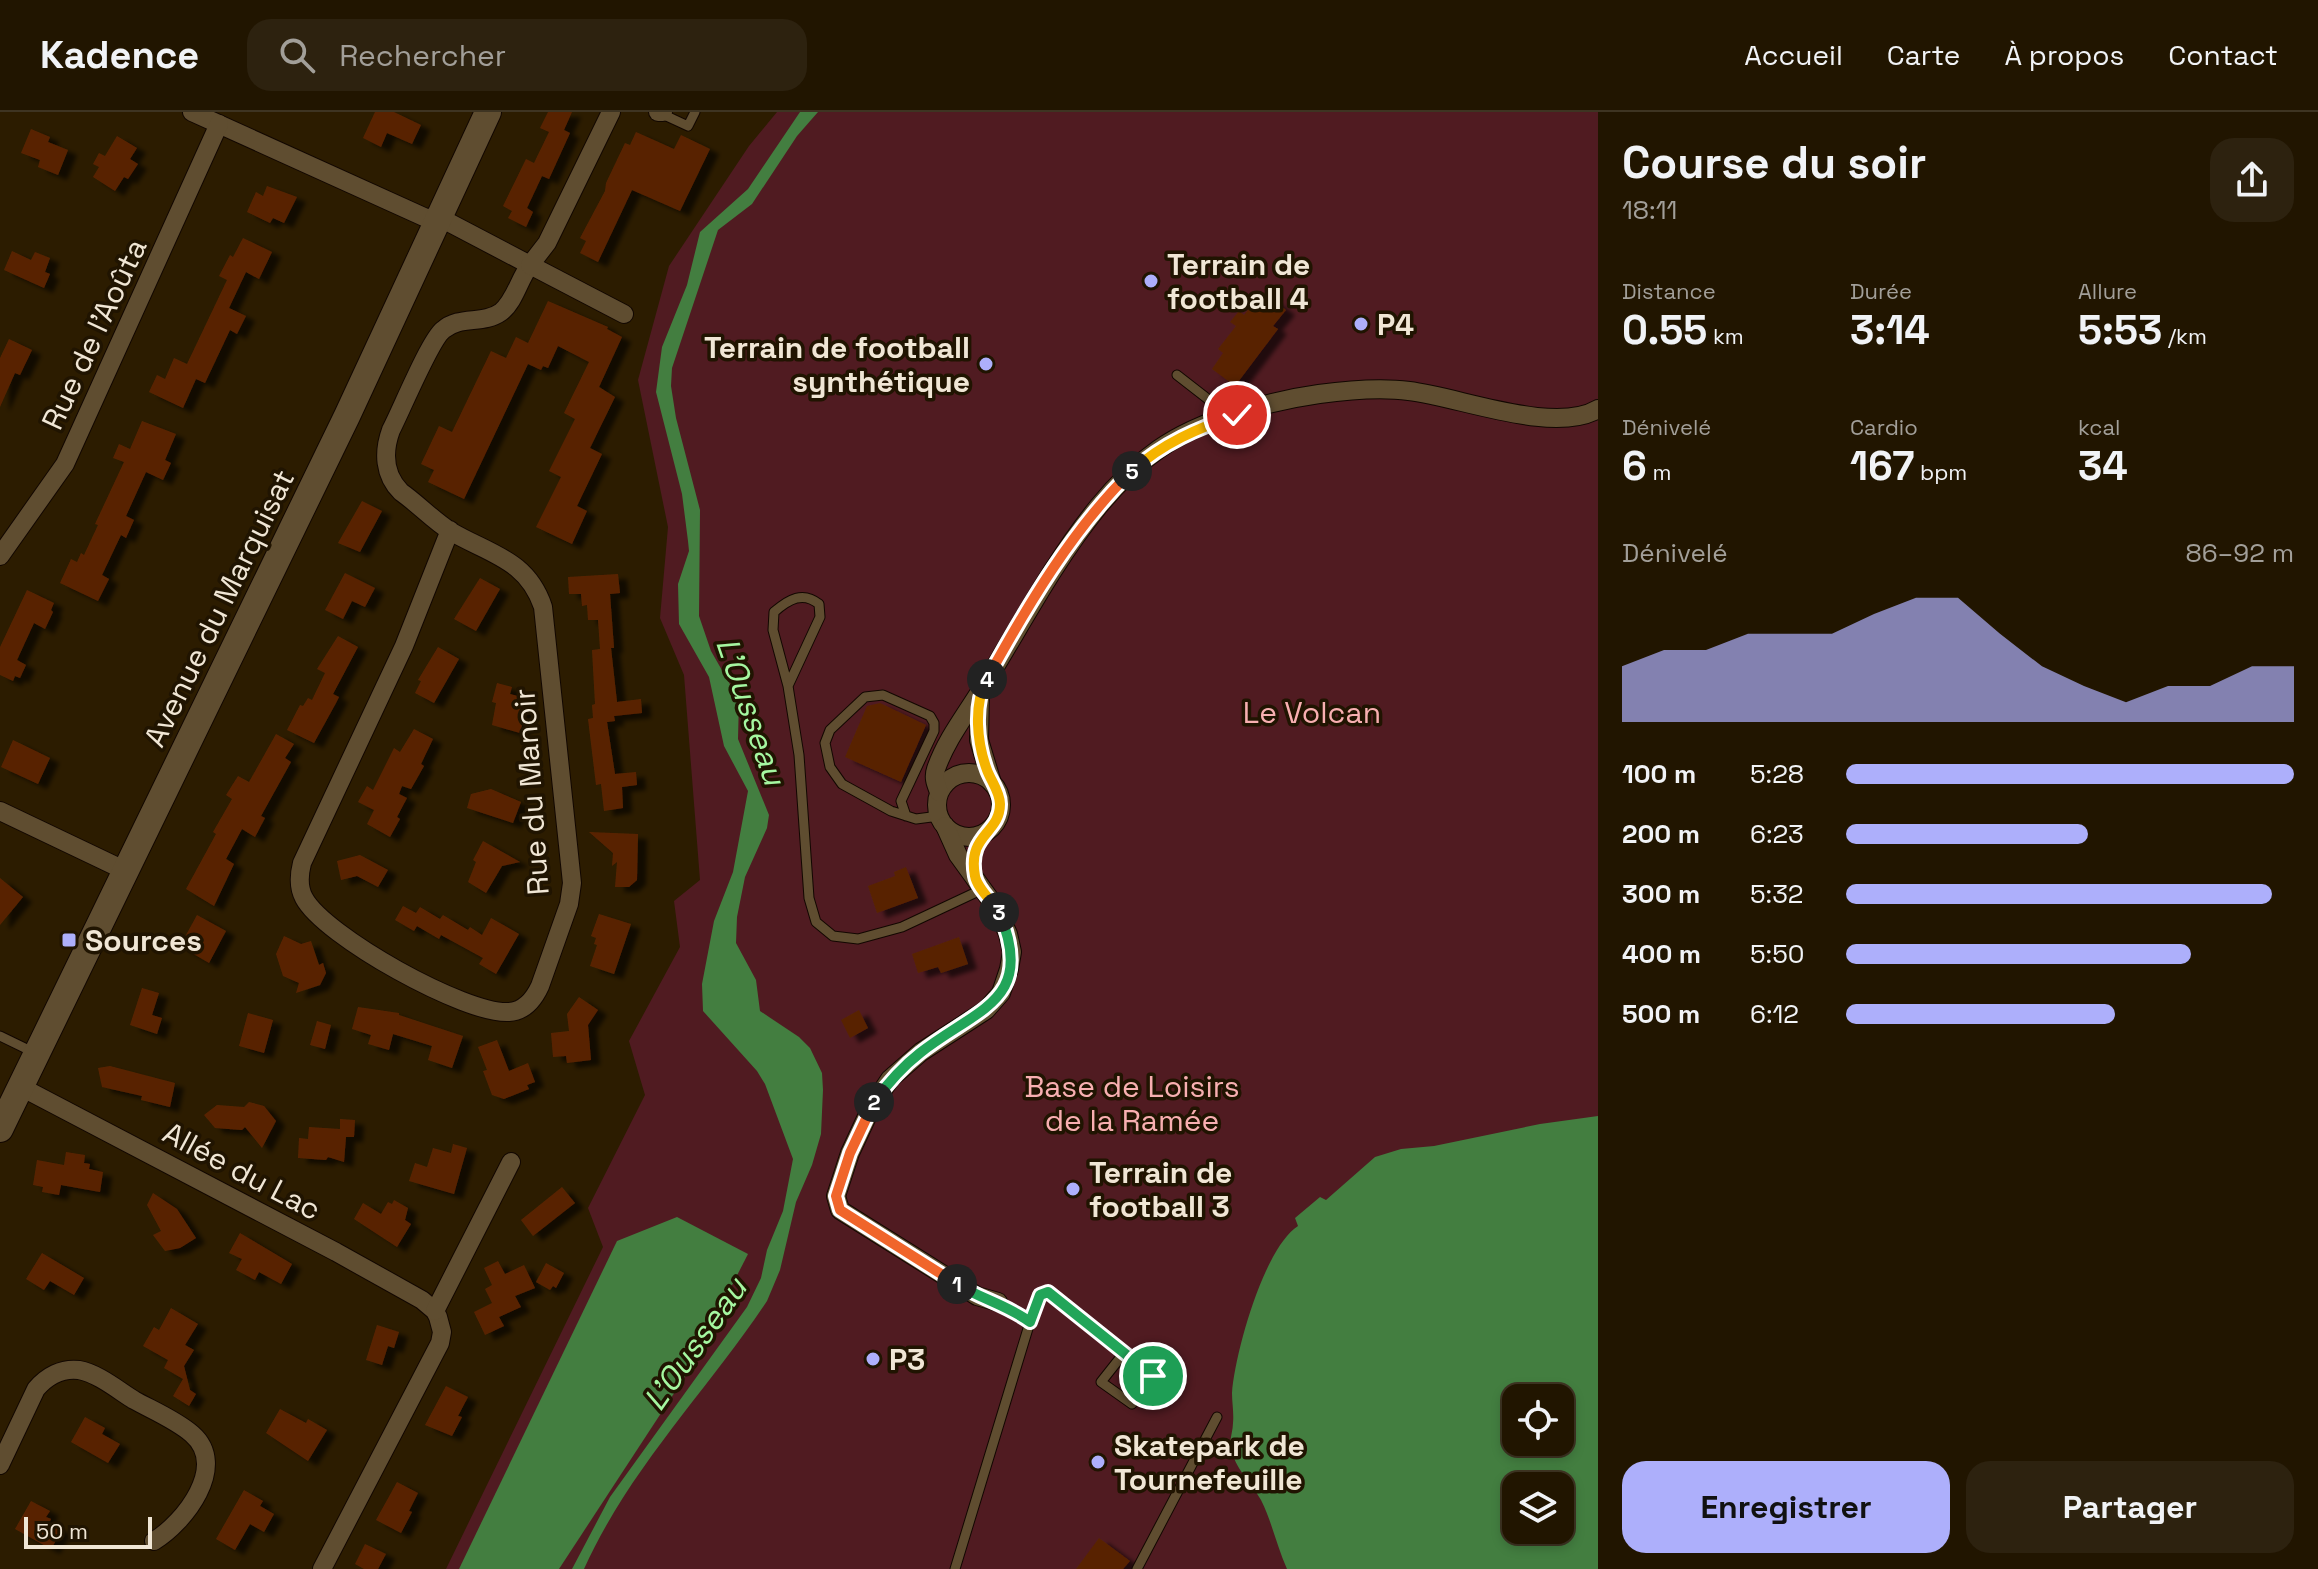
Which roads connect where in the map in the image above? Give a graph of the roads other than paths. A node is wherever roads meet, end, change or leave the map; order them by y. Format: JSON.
{"nodes":[{"id":1,"x":192,"y":112,"type":"edge"},
{"id":2,"x":488,"y":112,"type":"edge"},
{"id":3,"x":611,"y":112,"type":"edge"},
{"id":4,"x":695,"y":112,"type":"edge"},
{"id":5,"x":661,"y":113,"type":"edge"},
{"id":6,"x":219,"y":124,"type":"junction"},
{"id":7,"x":437,"y":221,"type":"junction"},
{"id":8,"x":530,"y":265,"type":"junction"},
{"id":9,"x":624,"y":314,"type":"dead end"},
{"id":10,"x":1177,"y":375,"type":"dead end"},
{"id":11,"x":1598,"y":409,"type":"edge"},
{"id":12,"x":1225,"y":419,"type":"junction"},
{"id":13,"x":450,"y":530,"type":"junction"},
{"id":14,"x":0,"y":556,"type":"edge"},
{"id":15,"x":788,"y":686,"type":"junction"},
{"id":16,"x":980,"y":692,"type":"junction"},
{"id":17,"x":992,"y":783,"type":"junction"},
{"id":18,"x":939,"y":792,"type":"junction"},
{"id":19,"x":0,"y":811,"type":"edge"},
{"id":20,"x":906,"y":816,"type":"junction"},
{"id":21,"x":942,"y":821,"type":"junction"},
{"id":22,"x":986,"y":831,"type":"junction"},
{"id":23,"x":126,"y":871,"type":"junction"},
{"id":24,"x":979,"y":884,"type":"junction"},
{"id":25,"x":0,"y":1036,"type":"edge"},
{"id":26,"x":37,"y":1054,"type":"junction"},
{"id":27,"x":21,"y":1087,"type":"junction"},
{"id":28,"x":0,"y":1129,"type":"edge"},
{"id":29,"x":511,"y":1162,"type":"dead end"},
{"id":30,"x":998,"y":1302,"type":"joint"},
{"id":31,"x":435,"y":1311,"type":"junction"},
{"id":32,"x":1030,"y":1322,"type":"junction"},
{"id":33,"x":1124,"y":1353,"type":"junction"},
{"id":34,"x":1217,"y":1417,"type":"dead end"},
{"id":35,"x":0,"y":1465,"type":"edge"},
{"id":36,"x":154,"y":1541,"type":"dead end"},
{"id":37,"x":322,"y":1569,"type":"edge"},
{"id":38,"x":955,"y":1569,"type":"edge"},
{"id":39,"x":1137,"y":1569,"type":"edge"}],
"edges":[{"from":1,"to":6,"type":"street"},
{"from":2,"to":7,"type":"main road","name":"Avenue du Marquisat"},
{"from":3,"to":8,"type":"street","name":"Rue du Manoir"},
{"from":4,"to":5,"type":"lane"},
{"from":6,"to":7,"type":"street"},
{"from":6,"to":14,"type":"street","name":"Rue de l'Aoûta"},
{"from":7,"to":8,"type":"street"},
{"from":7,"to":23,"type":"main road","name":"Avenue du Marquisat"},
{"from":8,"to":9,"type":"street"},
{"from":8,"to":13,"type":"street","name":"Rue du Manoir"},
{"from":10,"to":12,"type":"lane"},
{"from":11,"to":12,"type":"street"},
{"from":12,"to":16,"type":"street"},
{"from":13,"to":13,"type":"street","name":"Rue du Manoir"},
{"from":15,"to":15,"type":"lane"},
{"from":15,"to":24,"type":"lane"},
{"from":16,"to":17,"type":"street"},
{"from":16,"to":18,"type":"street"},
{"from":17,"to":18,"type":"street"},
{"from":17,"to":22,"type":"street"},
{"from":18,"to":21,"type":"street"},
{"from":19,"to":23,"type":"street"},
{"from":20,"to":20,"type":"lane"},
{"from":20,"to":21,"type":"lane"},
{"from":21,"to":22,"type":"street"},
{"from":21,"to":24,"type":"street"},
{"from":22,"to":24,"type":"street"},
{"from":23,"to":26,"type":"main road","name":"Avenue du Marquisat"},
{"from":24,"to":30,"type":"street"},
{"from":25,"to":26,"type":"lane"},
{"from":26,"to":27,"type":"main road","name":"Avenue du Marquisat"},
{"from":27,"to":28,"type":"main road","name":"Avenue du Marquisat"},
{"from":27,"to":31,"type":"street","name":"Allée du Lac"},
{"from":29,"to":31,"type":"street"},
{"from":30,"to":32,"type":"lane"},
{"from":31,"to":37,"type":"street"},
{"from":32,"to":33,"type":"lane"},
{"from":32,"to":38,"type":"lane"},
{"from":33,"to":33,"type":"lane"},
{"from":34,"to":39,"type":"lane"},
{"from":35,"to":36,"type":"street"}]}
